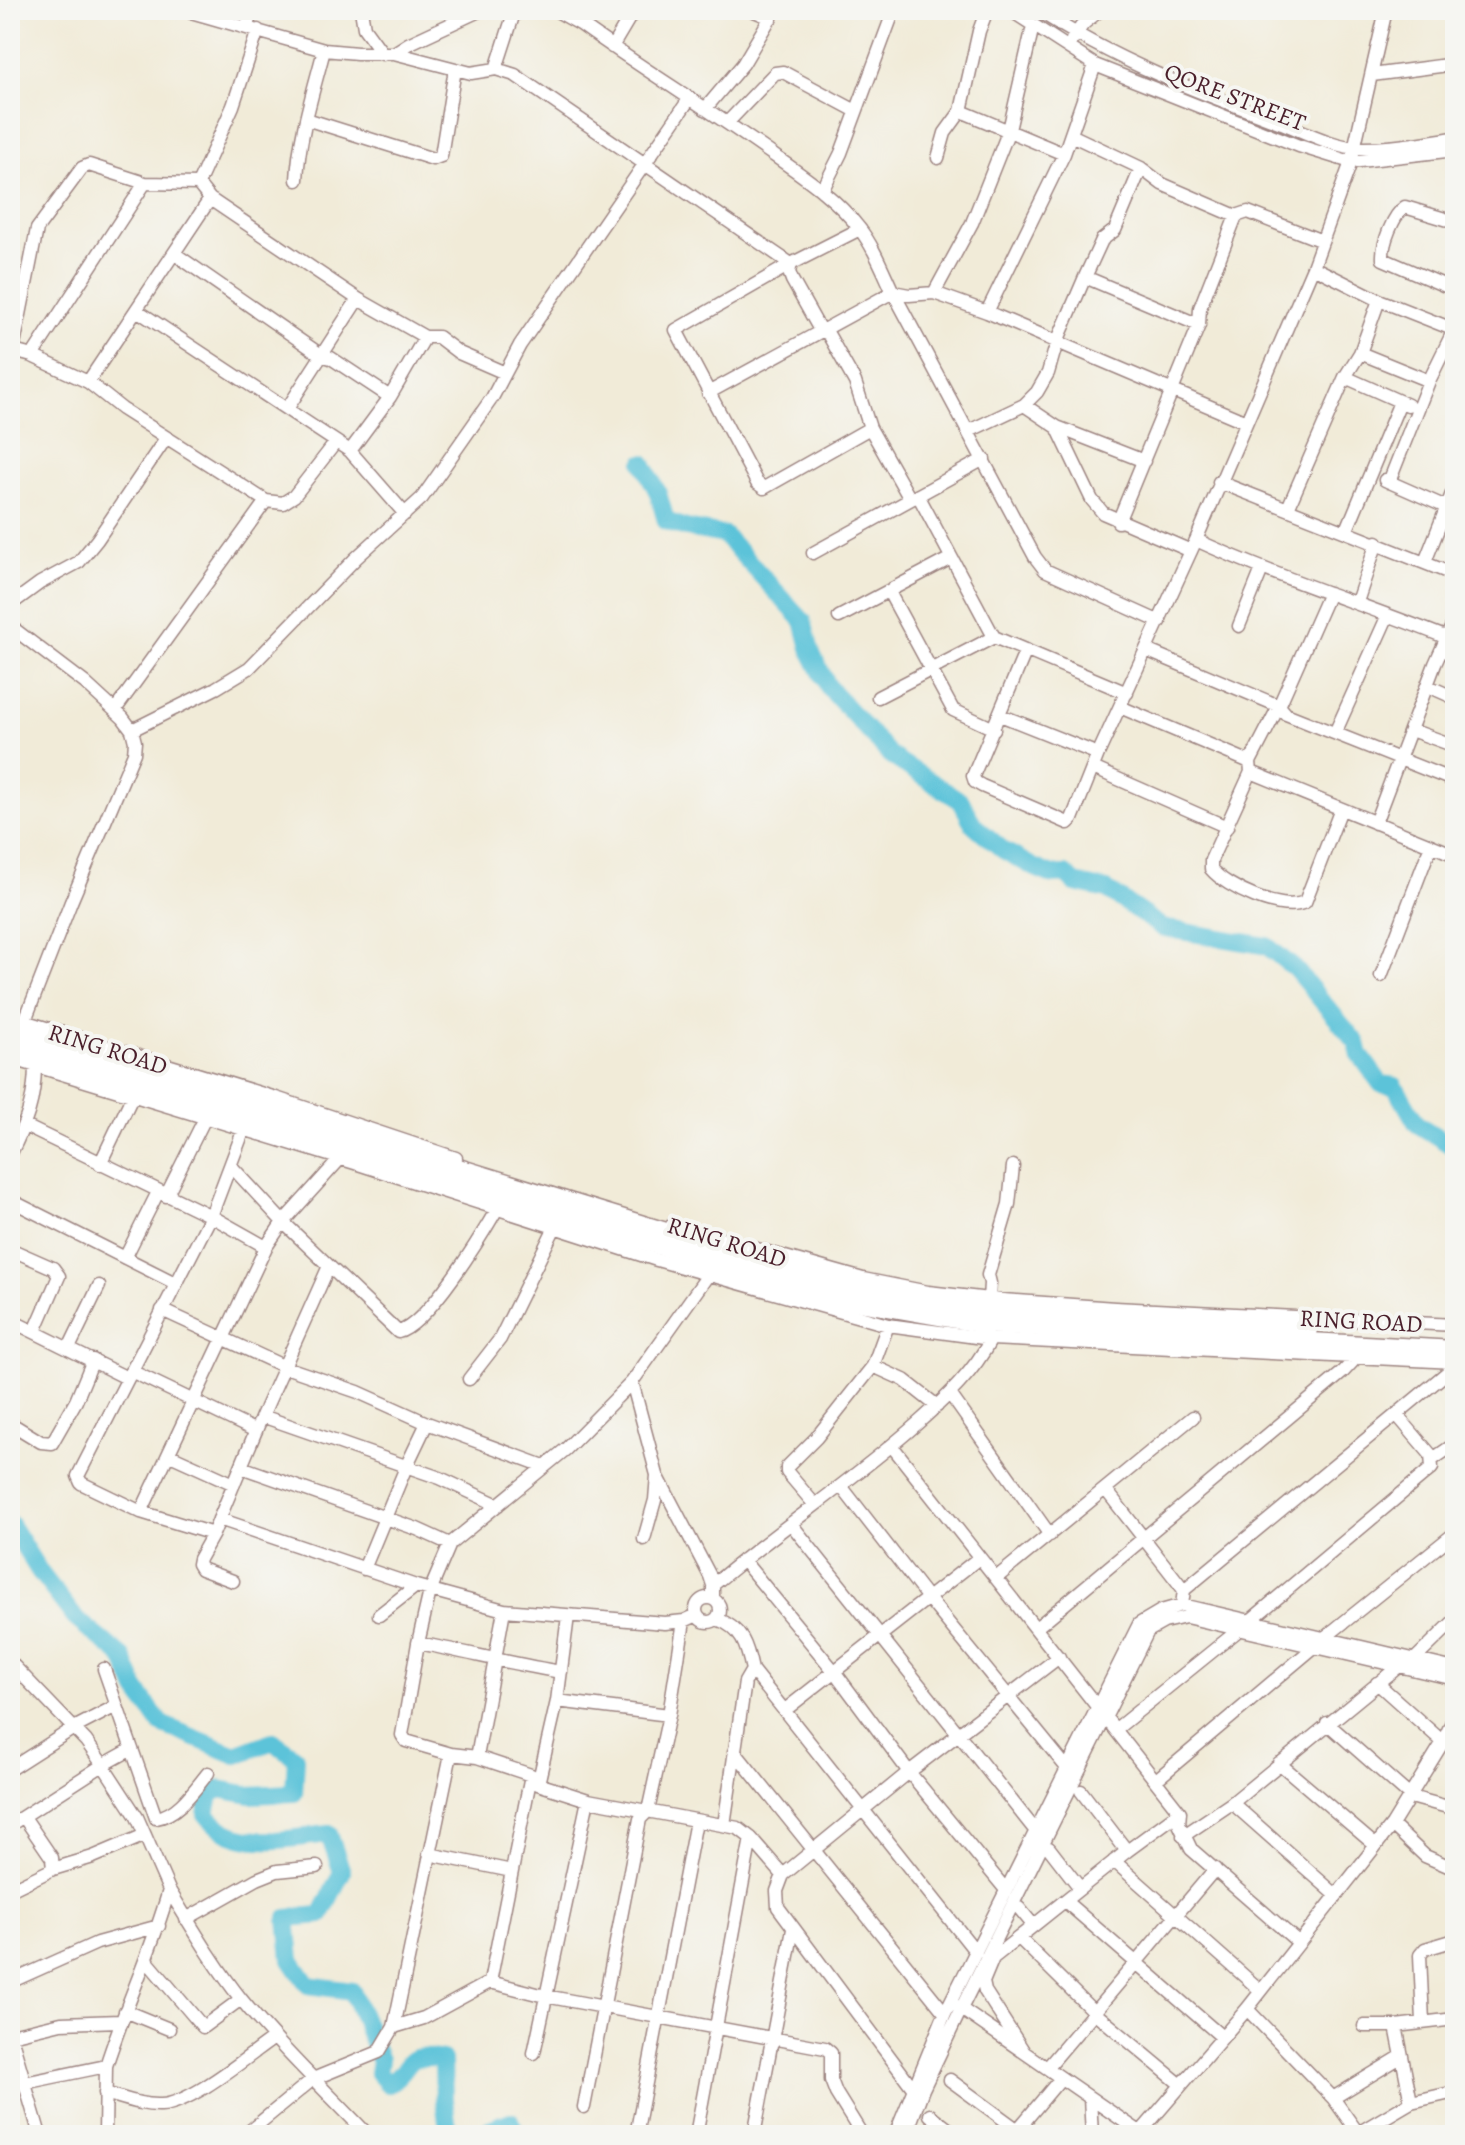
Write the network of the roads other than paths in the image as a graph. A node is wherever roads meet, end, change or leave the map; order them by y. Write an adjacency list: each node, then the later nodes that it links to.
1 (184, 10): 19 (street)
2 (252, 10): 19 (street)
3 (361, 10): 24 (street)
4 (481, 10): 24 (street)
5 (515, 10): 28 (street)
6 (555, 10): 22 (street)
7 (634, 10): 22 (street)
8 (752, 10): 16 (street)
9 (894, 10): 32 (street)
10 (987, 10): 33 (street)
11 (1038, 10): 17 (street, QORE STREET)
12 (1068, 10): 17 (street)
13 (1100, 10): 20 (street)
14 (1386, 10): 29 (street)
15 (1015, 11): 18 (street, QORE STREET)
16 (773, 14): 31 (street)
17 (1060, 25): 20 (street, QORE STREET)
18 (1033, 26): 21 (street, QORE STREET); 36 (street)
19 (252, 28): 23 (street); 48 (street)
20 (1077, 33): 21 (street); 39 (street, QORE STREET)
21 (1068, 46): 26 (street, QORE STREET)
22 (612, 47): 30 (street)
23 (324, 50): 24 (street); 34 (street)
24 (388, 54): 27 (street)
25 (1455, 64): 29 (street)
26 (1095, 65): 37 (street); 44 (street, QORE STREET)
27 (455, 69): 28 (street); 34 (street)
28 (496, 69): 43 (street)
29 (1372, 75): 39 (street)
30 (690, 98): 31 (street); 43 (street)
31 (705, 109): 35 (street)
32 (856, 111): 35 (street); 49 (street)
33 (961, 111): 36 (street); 42 (street)
34 (306, 119): 46 (street)
35 (727, 123): 49 (street)
36 (1009, 130): 41 (street); 61 (street)
37 (1071, 135): 41 (street); 45 (street)
38 (1455, 138): 39 (street, QORE STREET)
39 (1354, 148): 44 (street)
40 (1455, 150): 44 (street, QORE STREET)
41 (1064, 154): 65 (street)
42 (938, 158)
43 (644, 162): 56 (street); 75 (street)
44 (1351, 162): 54 (street)
45 (1141, 168): 51 (street); 58 (street)
46 (297, 180)
47 (145, 183): 48 (street); 71 (street); 74 (street)
48 (198, 184): 50 (street)
49 (822, 191): 53 (street)
50 (210, 199): 55 (street); 62 (street)
51 (1236, 216): 54 (street); 66 (street)
52 (1455, 222): 59 (street)
53 (860, 229): 56 (street); 60 (street)
54 (1322, 241): 57 (street)
55 (175, 254): 64 (street); 73 (street)
56 (791, 264): 67 (street); 80 (street)
57 (1313, 267): 63 (street); 86 (street)
58 (1085, 277): 66 (street); 70 (street)
59 (1455, 290)
60 (893, 292): 61 (street); 67 (street); 89 (street)
61 (934, 293): 65 (street)
62 (358, 299): 69 (street); 73 (street)
63 (1379, 300): 68 (street); 72 (street)
64 (138, 311): 78 (street); 85 (street)
65 (987, 312): 70 (street)
66 (1199, 325): 79 (street)
67 (820, 330): 80 (street); 88 (street)
68 (1454, 330): 77 (street)
69 (425, 337): 75 (street); 81 (street)
70 (1057, 342): 79 (street); 83 (street)
71 (11, 350): 74 (street)
72 (1360, 353): 76 (street); 77 (street)
73 (321, 355): 81 (street); 85 (street)
74 (32, 356): 78 (street)
75 (505, 373): 103 (street)
76 (1345, 377): 82 (street); 102 (street)
77 (1429, 381): 84 (street)
78 (88, 382): 90 (street)
79 (1172, 392): 86 (street); 94 (street)
80 (708, 393): 88 (street)
81 (390, 397): 92 (street)
82 (1400, 402): 84 (street); 95 (street)
83 (1024, 405): 87 (street); 89 (street)
84 (1418, 408): 97 (street)
85 (287, 409): 91 (street)
86 (1246, 422): 96 (street)
87 (1057, 427): 94 (street); 104 (street)
88 (870, 428): 99 (street)
89 (969, 431): 93 (street)
90 (166, 438): 100 (street); 116 (street)
91 (336, 442): 92 (street); 100 (street)
92 (350, 451): 103 (street)
93 (984, 459): 99 (street); 120 (street)
94 (1144, 461): 104 (street)
95 (1371, 474): 97 (street); 105 (street)
96 (1219, 482): 102 (street); 107 (street)
97 (1389, 482): 101 (street)
98 (1455, 486): 101 (street)
99 (914, 497): 108 (street); 109 (street)
100 (266, 501): 134 (street)
101 (1446, 507): 110 (street)
102 (1288, 508): 105 (street)
103 (405, 514): 137 (street)
104 (1118, 522): 107 (street)
105 (1346, 532): 106 (street)
106 (1377, 542): 110 (street); 115 (street)
107 (1194, 546): 111 (street); 120 (street)
108 (813, 553)
109 (951, 558): 113 (street); 123 (street)
110 (1425, 562): 112 (street)
111 (1262, 569): 114 (street); 122 (street)
112 (1455, 575)
113 (889, 592): 118 (street); 127 (street)
114 (1329, 593): 115 (street); 132 (street)
115 (1357, 602): 117 (street)
116 (10, 605)
117 (1388, 615): 124 (street); 139 (street)
118 (839, 617)
119 (1455, 619): 124 (street)
120 (1160, 622): 126 (street)
121 (10, 626): 134 (street)
122 (1239, 626)
123 (994, 637): 125 (street); 127 (street)
124 (1451, 639): 128 (street)
125 (1026, 650): 129 (street); 135 (street)
126 (1146, 650): 129 (street); 132 (street)
127 (929, 670): 130 (street); 136 (street)
128 (1428, 686): 131 (street); 138 (street)
129 (1127, 693): 133 (street)
130 (878, 697)
131 (1455, 698)
132 (1279, 706): 139 (street); 143 (street)
133 (1120, 707): 141 (street); 143 (street)
134 (115, 710): 137 (street)
135 (1000, 715): 136 (street); 141 (street)
136 (994, 729): 144 (street)
137 (132, 730): 153 (street)
138 (1411, 730): 140 (street); 142 (street)
139 (1335, 733): 142 (street)
140 (1455, 746)
141 (1098, 754): 144 (street)
142 (1400, 760): 145 (street); 147 (street)
143 (1250, 767): 146 (street); 148 (street)
144 (1093, 768): 148 (street)
145 (1455, 781)
146 (1341, 809): 147 (street); 148 (street)
147 (1375, 823): 149 (street)
148 (1227, 827)
149 (1431, 845): 150 (street); 151 (street)
150 (1455, 855)
151 (1381, 976)
152 (10, 1017): 153 (street)
153 (16, 1032): 178 (street); 186 (highway, RING ROAD); 188 (highway, RING ROAD)
154 (10, 1058): 155 (street)
155 (35, 1065): 156 (street); 158 (street)
156 (133, 1095): 157 (street); 162 (street)
157 (205, 1118): 159 (street); 165 (street)
158 (25, 1126): 160 (street); 162 (street)
159 (244, 1129): 161 (street); 164 (street)
160 (10, 1155)
161 (340, 1159): 167 (street); 169 (street)
162 (100, 1164): 165 (street)
163 (1013, 1166): 178 (street)
164 (232, 1167): 168 (street); 169 (street)
165 (162, 1194): 168 (street); 173 (street)
166 (10, 1200): 173 (street)
167 (497, 1209): 170 (street); 174 (street)
168 (211, 1216): 171 (street); 176 (street)
169 (283, 1222): 171 (street); 174 (street)
170 (555, 1227): 175 (street); 195 (street)
171 (266, 1247): 184 (street)
172 (10, 1249): 183 (street)
173 (125, 1258): 176 (street)
174 (329, 1266): 193 (street)
175 (708, 1275): 181 (street); 196 (street)
176 (175, 1283): 179 (street)
177 (99, 1286): 187 (street)
178 (989, 1299): 182 (street)
179 (162, 1310): 184 (street); 194 (street)
180 (10, 1320): 183 (street)
181 (888, 1325): 185 (street); 192 (street)
182 (1455, 1325)
183 (35, 1331): 187 (street)
184 (222, 1339): 193 (street); 198 (street)
185 (991, 1339): 189 (street); 197 (street)
186 (1455, 1339)
187 (69, 1348): 190 (street)
188 (1455, 1350)
189 (1357, 1357): 191 (street); 227 (street)
190 (93, 1360): 194 (street); 203 (street)
191 (1455, 1364): 200 (street)
192 (873, 1366): 199 (street); 218 (street)
193 (285, 1367): 201 (street); 204 (street)
194 (129, 1374): 198 (street); 219 (street)
195 (469, 1379)
196 (632, 1382): 210 (street); 213 (street)
197 (950, 1394): 199 (street); 225 (street)
198 (192, 1401): 205 (street); 208 (street)
199 (937, 1406): 207 (street)
200 (1397, 1415): 209 (street); 235 (street)
201 (262, 1416): 205 (street); 212 (street)
202 (1193, 1417): 216 (street)
203 (10, 1423)
204 (427, 1423): 210 (street); 212 (street)
205 (256, 1431): 211 (street)
206 (1455, 1444): 209 (street)
207 (892, 1446): 215 (street); 229 (street)
208 (170, 1455): 214 (street); 219 (street)
209 (1433, 1459): 245 (street)
210 (544, 1466): 217 (street)
211 (241, 1467): 214 (street); 220 (street)
212 (406, 1467): 217 (street); 220 (street)
213 (657, 1475): 226 (street); 237 (street)
214 (234, 1484): 221 (street)
215 (841, 1486): 218 (street); 238 (street)
216 (1106, 1490): 225 (street); 227 (street)
217 (498, 1505): 228 (street)
218 (815, 1505): 222 (street)
219 (141, 1512): 224 (street)
220 (384, 1518): 228 (street); 231 (street)
221 (219, 1519): 224 (street); 231 (street)
222 (792, 1525): 230 (street); 250 (street)
223 (1455, 1533): 251 (street)
224 (213, 1534): 233 (street)
225 (1050, 1535): 232 (street)
226 (644, 1539)
227 (1146, 1539): 235 (street); 248 (street)
228 (450, 1544): 236 (street)
229 (979, 1558): 232 (street); 238 (street)
230 (743, 1560): 237 (street); 261 (street)
231 (364, 1569): 234 (street)
232 (996, 1578): 248 (street)
233 (233, 1581)
234 (416, 1586): 236 (street); 241 (street)
235 (1184, 1590): 239 (street)
236 (430, 1591): 240 (street); 252 (street)
237 (713, 1592): 242 (street); 244 (street)
238 (928, 1598): 250 (street); 265 (street)
239 (1182, 1605): 245 (street); 269 (street)
240 (504, 1610): 243 (street); 255 (street)
241 (379, 1615)
242 (697, 1615): 244 (street); 247 (street)
243 (568, 1616): 247 (street); 262 (street)
244 (717, 1619): 260 (street)
245 (1251, 1620): 251 (street)
246 (1455, 1620): 257 (street)
247 (684, 1621): 270 (street)
248 (1036, 1628): 254 (street)
249 (1240, 1629): 253 (street); 269 (street); 274 (street)
250 (881, 1635): 261 (street); 275 (street)
251 (1323, 1639): 257 (street)
252 (418, 1643): 255 (street); 279 (street)
253 (1313, 1648): 257 (street); 288 (street)
254 (1059, 1657): 265 (street); 269 (street)
255 (495, 1661): 262 (street); 280 (street)
256 (10, 1662): 273 (street)
257 (1407, 1665): 259 (street); 263 (street); 264 (street)
258 (104, 1669): 267 (street)
259 (1455, 1669)
260 (752, 1670): 268 (street); 278 (street)
261 (834, 1671): 268 (street); 285 (street)
262 (561, 1672): 266 (street)
263 (1455, 1679)
264 (1377, 1683): 272 (street); 276 (street)
265 (1006, 1696): 275 (street); 283 (street)
266 (557, 1701): 270 (street); 287 (street)
267 (116, 1706): 273 (street); 277 (street)
268 (785, 1710): 295 (street)
269 (1101, 1710): 274 (street); 283 (street); 342 (street)
270 (669, 1715): 294 (street)
271 (1455, 1715): 276 (street)
272 (1327, 1723): 281 (street); 290 (street)
273 (74, 1728): 282 (street); 284 (street)
274 (1116, 1729): 288 (street)
275 (959, 1735): 285 (street); 302 (street)
276 (1449, 1744): 290 (street)
277 (132, 1749): 282 (street); 286 (street)
278 (734, 1751): 300 (street); 308 (street)
279 (451, 1754): 280 (street); 310 (street)
280 (477, 1757): 287 (street)
281 (1279, 1763): 292 (street); 306 (street)
282 (103, 1765): 297 (street); 303 (street)
283 (1067, 1768): 302 (street)
284 (10, 1769)
285 (909, 1772): 295 (street); 321 (street)
286 (208, 1773)
287 (534, 1780): 291 (street); 316 (street)
288 (1156, 1780): 296 (street)
289 (1081, 1791): 309 (street)
290 (1411, 1797): 293 (street); 301 (street)
291 (588, 1800): 294 (street); 339 (street)
292 (1232, 1803): 304 (street); 322 (street)
293 (1455, 1809)
294 (648, 1811): 298 (street); 341 (street)
295 (864, 1812): 308 (street); 333 (street)
296 (1180, 1812): 304 (street); 309 (street)
297 (24, 1817): 299 (street); 313 (street)
298 (696, 1821): 300 (street); 345 (street)
299 (10, 1825)
300 (724, 1825): 305 (street)
301 (1392, 1825): 306 (street); 315 (street)
302 (1035, 1830): 321 (street)
303 (145, 1835): 313 (street); 320 (street)
304 (1183, 1836): 314 (street)
305 (751, 1838): 317 (street); 352 (street)
306 (1375, 1845): 322 (street)
307 (1049, 1848): 318 (street)
308 (814, 1851): 317 (street); 342 (street)
309 (1127, 1851): 311 (street)
310 (429, 1854): 316 (street); 351 (street)
311 (1114, 1861): 318 (street); 325 (street)
312 (317, 1867): 326 (street)
313 (53, 1869): 319 (street)
314 (1215, 1869): 325 (street); 332 (street)
315 (1455, 1869)
316 (512, 1871): 337 (street)
317 (783, 1875): 329 (street)
318 (1080, 1888): 323 (street)
319 (10, 1890)
320 (169, 1890): 326 (street); 328 (street)
321 (1006, 1890): 333 (street)
322 (1336, 1895): 332 (street)
323 (1065, 1901): 327 (street); 335 (street)
324 (1019, 1908): 327 (street)
325 (1177, 1916): 335 (street); 338 (street)
326 (186, 1919): 340 (street)
327 (1033, 1925): 330 (street)
328 (159, 1926): 334 (street); 336 (street)
329 (793, 1929): 357 (street); 369 (street)
330 (1019, 1938): 344 (street); 358 (street)
331 (1455, 1940): 348 (street)
332 (1298, 1942): 338 (street)
333 (976, 1952): 342 (street)
334 (147, 1961): 340 (street); 346 (street)
335 (1136, 1964): 344 (street); 355 (street)
336 (10, 1982)
337 (490, 1982): 339 (street); 351 (street)
338 (1260, 1990): 343 (street)
339 (545, 1996): 341 (street); 359 (street)
340 (241, 1999): 356 (street)
341 (602, 2006): 345 (street); 375 (street)
342 (952, 2008): 358 (street); 369 (street); 389 (street)
343 (1247, 2009): 355 (street); 373 (street)
344 (1095, 2013): 362 (street); 368 (street)
345 (660, 2015): 352 (street); 384 (street)
346 (123, 2016): 353 (street); 354 (street); 361 (street)
347 (1455, 2019): 348 (street)
348 (1423, 2022): 350 (street)
349 (1364, 2026): 350 (street)
350 (1396, 2026): 360 (street)
351 (394, 2027): 365 (street)
352 (716, 2028): 357 (street); 385 (street)
353 (169, 2029)
354 (10, 2034): 363 (street)
355 (1222, 2037): 368 (street)
356 (274, 2038): 365 (street); 371 (street)
357 (773, 2039): 386 (street); 387 (street)
358 (1024, 2052): 362 (street)
359 (534, 2053)
360 (1402, 2056): 373 (street); 374 (street)
361 (106, 2066): 367 (street); 371 (street)
362 (1047, 2068): 364 (street)
363 (15, 2071): 367 (street)
364 (1061, 2078): 372 (street); 377 (street)
365 (313, 2079): 382 (street); 383 (street)
366 (950, 2080): 377 (street)
367 (24, 2083): 380 (street)
368 (1180, 2084): 378 (street)
369 (913, 2088): 388 (street)
370 (1455, 2092): 374 (street)
371 (105, 2093): 381 (street)
372 (1090, 2098): 378 (street); 391 (street)
373 (1333, 2098): 379 (street)
374 (1411, 2102): 379 (street)
375 (584, 2107)
376 (930, 2115): 390 (street)
377 (1017, 2133)
378 (1142, 2134)
379 (1356, 2134)
380 (40, 2135)
381 (105, 2135)
382 (245, 2135)
383 (368, 2135)
384 (636, 2135)
385 (696, 2135)
386 (754, 2135)
387 (862, 2135)
388 (895, 2135)
389 (906, 2135)
390 (956, 2135)
391 (1092, 2135)

